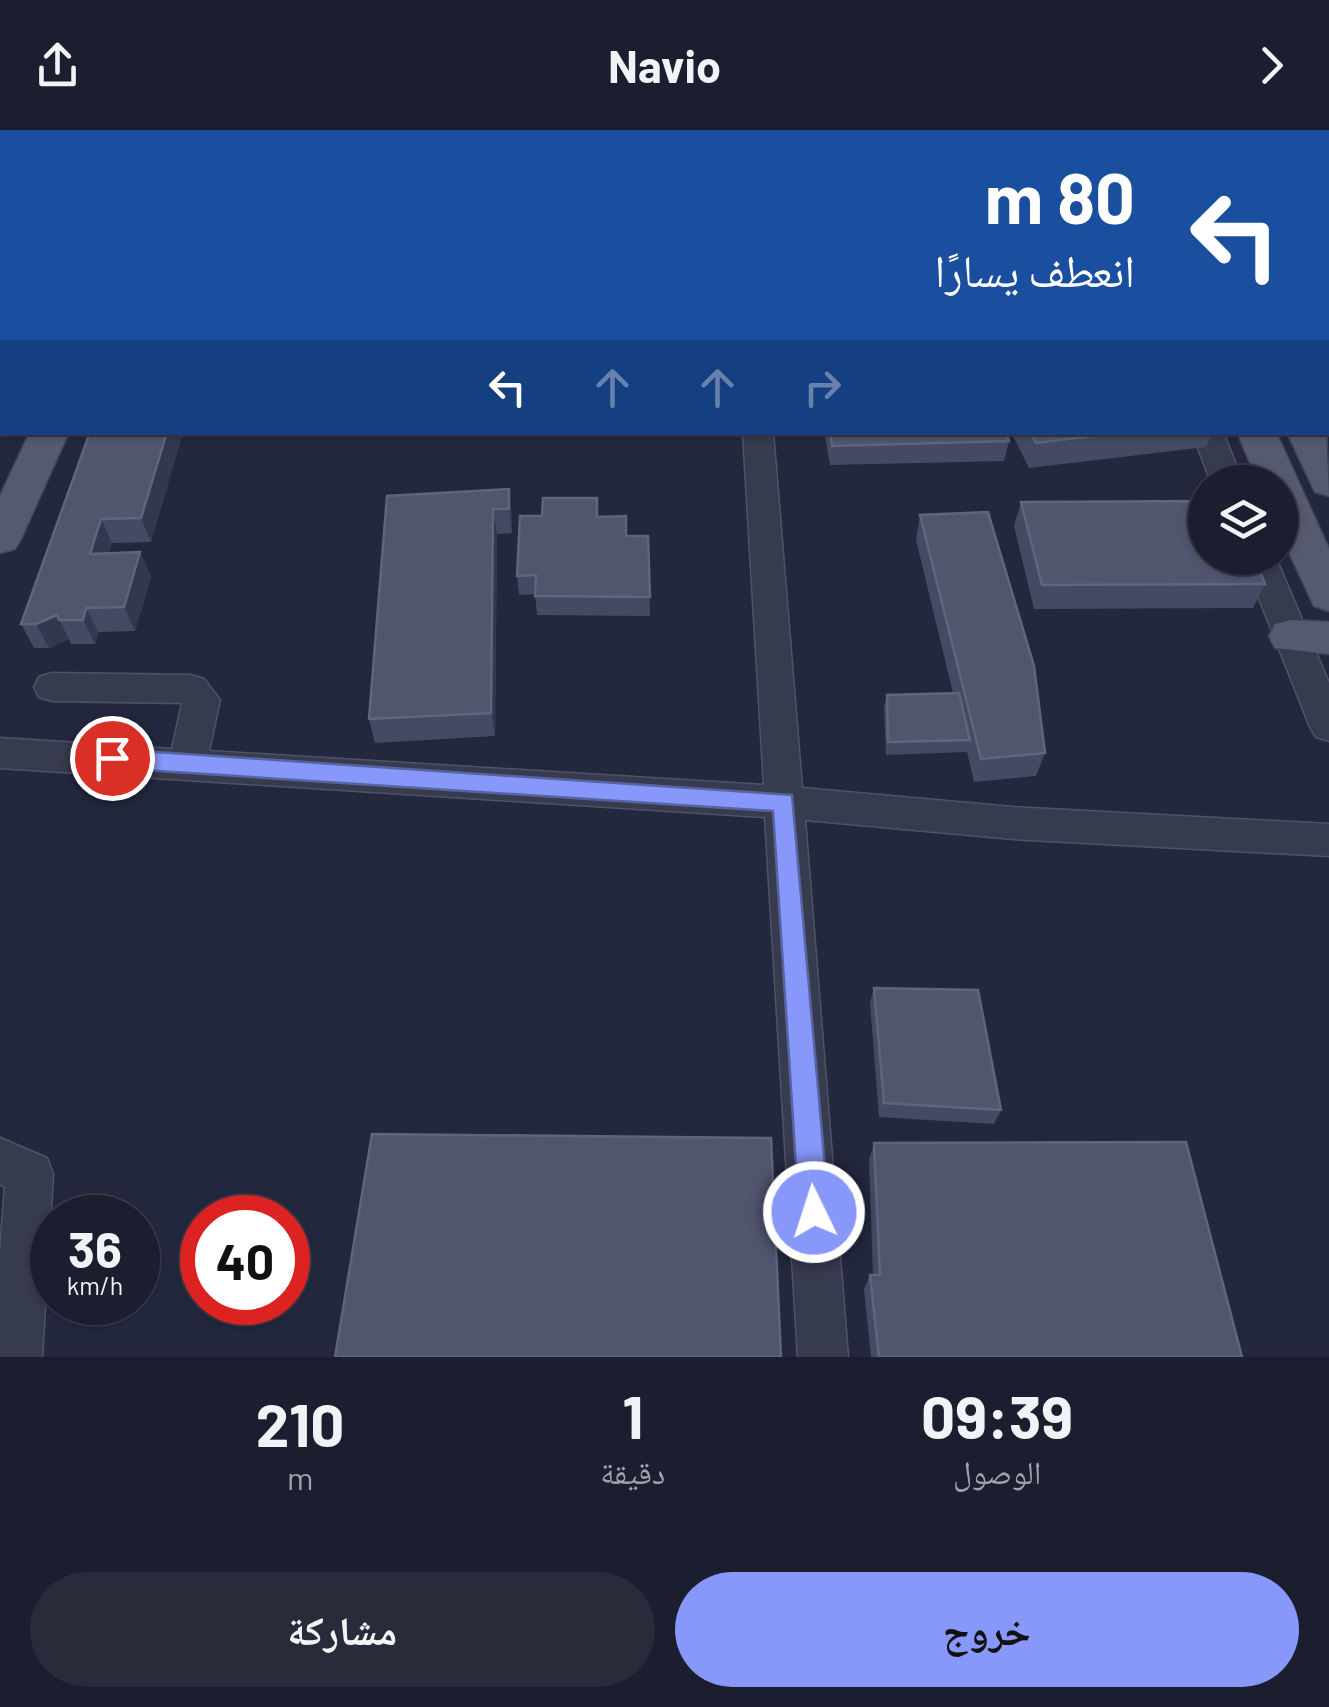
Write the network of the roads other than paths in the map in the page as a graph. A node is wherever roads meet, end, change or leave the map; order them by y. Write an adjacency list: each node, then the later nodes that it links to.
1 (49, 435): 10 (main road)
2 (758, 435): 18 (street)
3 (1208, 435): 6 (street)
4 (1257, 435): 7 (main road)
5 (1307, 435): 8 (main road)
6 (1221, 465)
7 (1270, 465)
8 (1329, 483)
9 (1298, 527): 12 (main road)
10 (0, 539)
11 (1269, 575): 13 (street)
12 (1329, 595)
13 (1310, 637): 15 (street)
14 (52, 688): 17 (street)
15 (1329, 727)
16 (0, 753): 17 (street)
17 (188, 762): 18 (street)
18 (784, 802): 19 (street); 22 (street)
19 (1329, 840)
20 (0, 1161): 21 (street)
21 (16, 1357)
22 (824, 1357)

